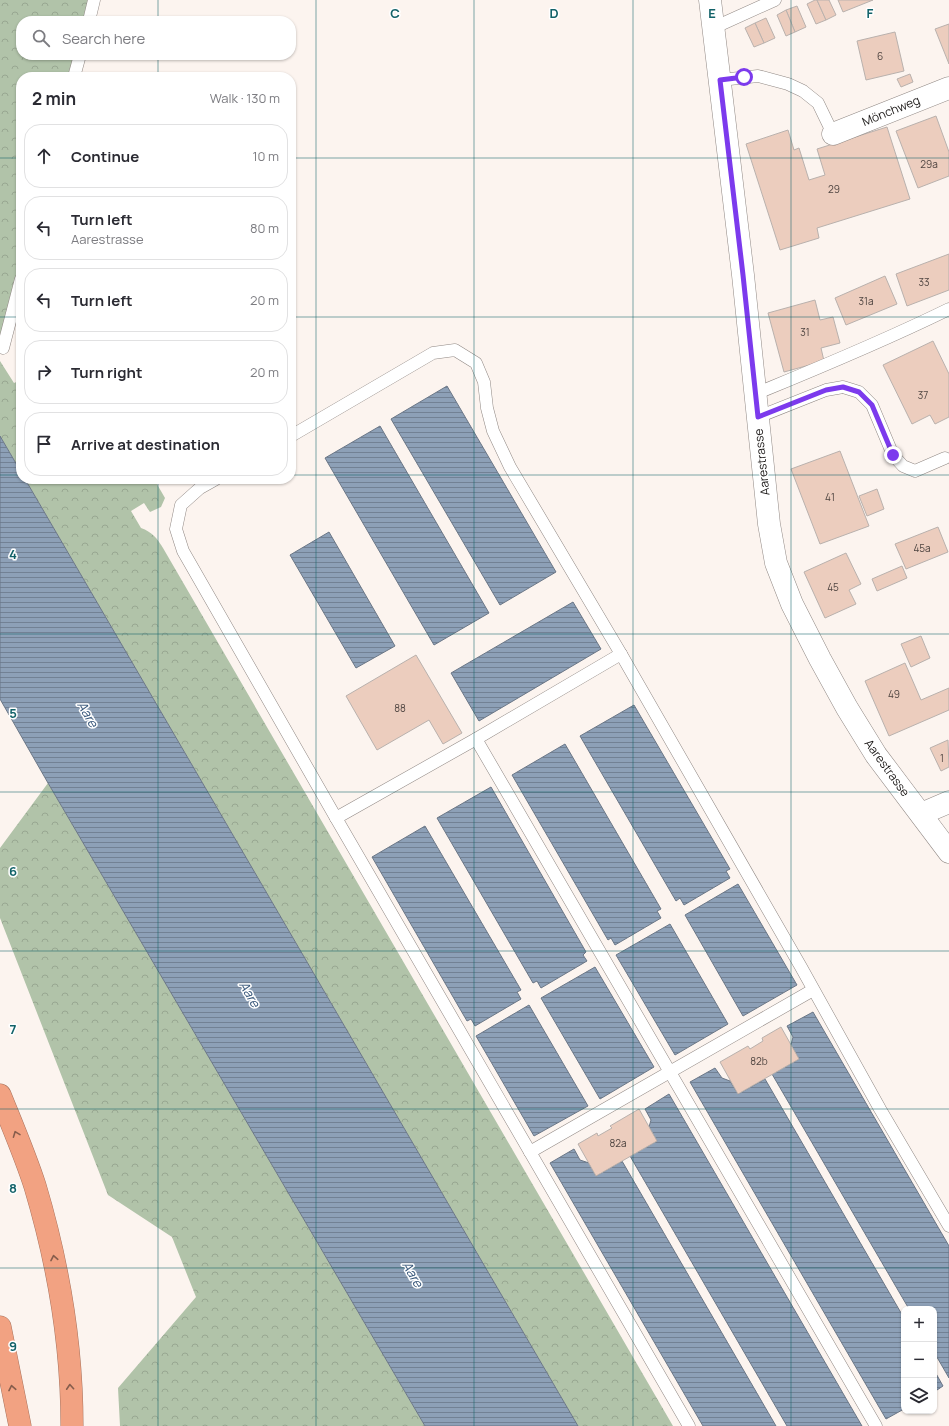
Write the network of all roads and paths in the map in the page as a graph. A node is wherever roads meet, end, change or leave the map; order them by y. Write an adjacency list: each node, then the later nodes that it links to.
1 (94, 0): 4 (lane)
2 (710, 0): 5 (street, Aarestrasse)
3 (775, 0): 5 (lane)
4 (90, 16)
5 (713, 28): 8 (street, Aarestrasse)
6 (79, 60): 7 (lane)
7 (75, 72)
8 (720, 80): 10 (lane); 14 (street, Aarestrasse)
9 (949, 88): 10 (street, Mönchweg)
10 (833, 134)
11 (16, 298): 13 (lane)
12 (949, 309): 14 (lane)
13 (3, 348)
14 (755, 394): 15 (street, Aarestrasse)
15 (758, 417): 17 (lane); 22 (street, Aarestrasse)
16 (296, 433): 19 (lane)
17 (946, 458)
18 (207, 484): 23 (lane)
19 (621, 654): 20 (lane); 25 (lane)
20 (476, 739): 23 (lane); 26 (lane)
21 (949, 802): 22 (street)
22 (921, 814): 24 (street, Aarestrasse)
23 (336, 818): 28 (lane)
24 (949, 852)
25 (813, 990): 26 (lane); 29 (lane)
26 (671, 1073): 28 (lane); 34 (lane)
27 (0, 1094): 32 (highway, one-way to 27)
28 (530, 1152): 33 (lane)
29 (949, 1226)
30 (0, 1327): 31 (highway, one-way to 30)
31 (20, 1426)
32 (72, 1426)
33 (689, 1426)
34 (876, 1426)

